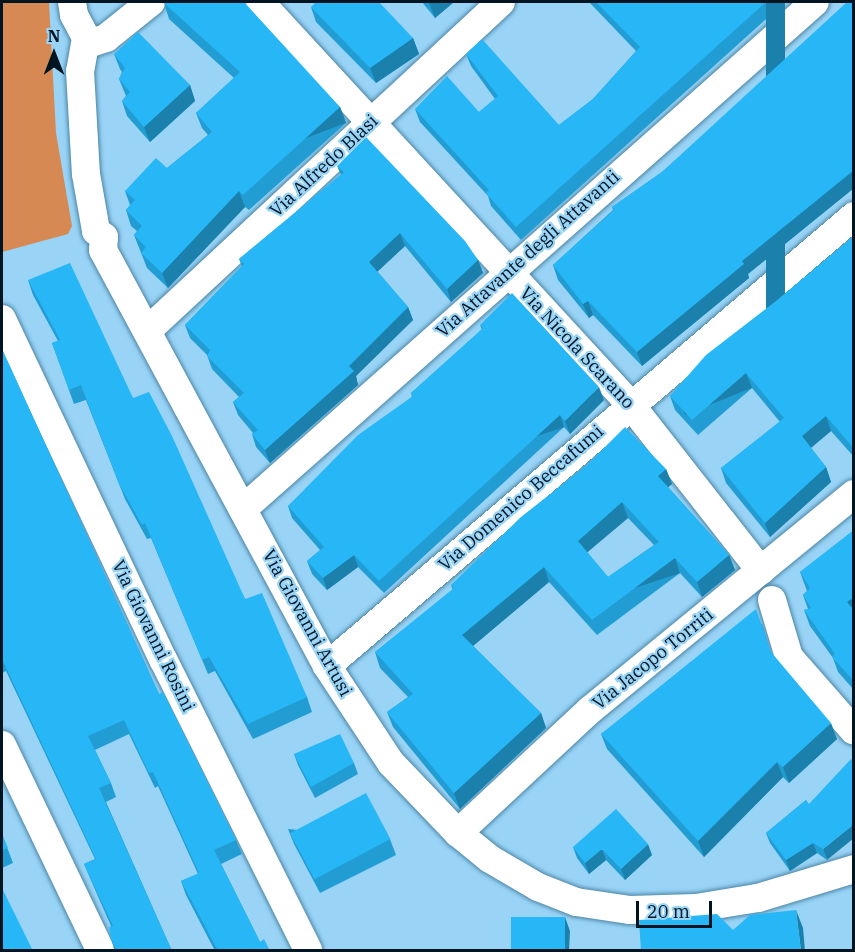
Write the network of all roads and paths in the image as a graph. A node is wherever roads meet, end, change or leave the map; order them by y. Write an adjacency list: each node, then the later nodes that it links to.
1 (72, 2): 6 (street)
2 (151, 2): 6 (street)
3 (260, 2): 7 (street, Via Nicola Scarano)
4 (501, 2): 7 (street, Via Alfredo Blasi)
5 (814, 2): 9 (street, Via Attavante degli Attavanti)
6 (86, 38): 11 (street, Via Giovanni Artusi)
7 (372, 122): 9 (street, Via Nicola Scarano); 11 (street, Via Alfredo Blasi)
8 (854, 216): 12 (street, Via Domenico Beccafumi)
9 (507, 273): 12 (street, Via Nicola Scarano); 14 (street, Via Attavante degli Attavanti)
10 (2, 319): 23 (street, Via Giovanni Rosini)
11 (147, 331): 14 (street, Via Giovanni Artusi)
12 (630, 404): 15 (street, Via Nicola Scarano); 17 (street, Via Domenico Beccafumi)
13 (854, 494): 15 (street, Via Jacopo Torriti)
14 (243, 509): 17 (street, Via Giovanni Artusi)
15 (761, 571): 20 (street, Via Jacopo Torriti)
16 (772, 600): 18 (street)
17 (327, 666): 20 (street, Via Giovanni Artusi)
18 (854, 731)
19 (2, 745): 22 (street)
20 (458, 833): 21 (street, Via Giovanni Artusi)
21 (854, 868)
22 (100, 951)
23 (308, 951)

